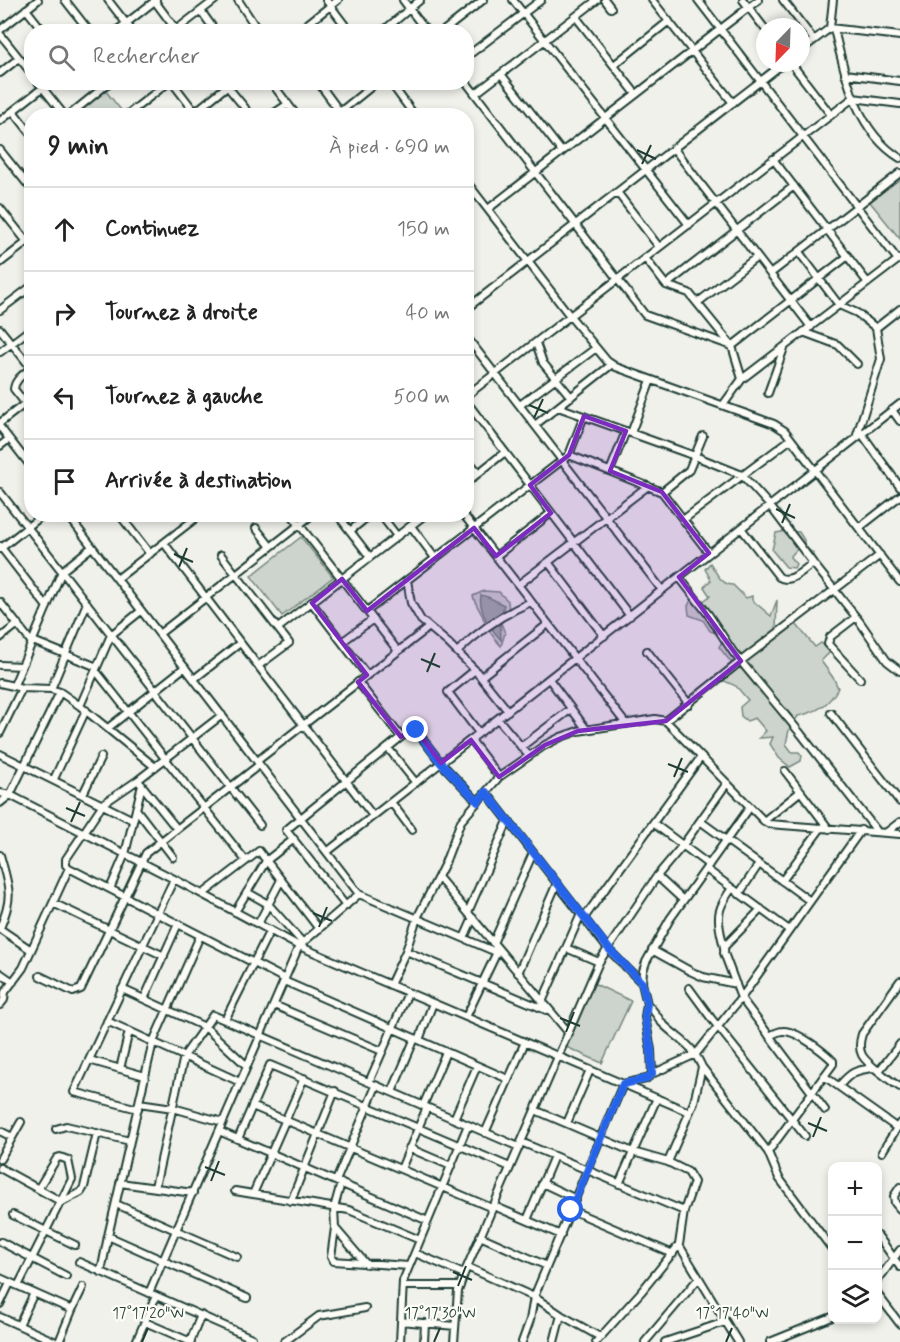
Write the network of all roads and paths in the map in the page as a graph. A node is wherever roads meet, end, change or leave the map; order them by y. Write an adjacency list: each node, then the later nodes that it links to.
1 (38, 0): 24 (street)
2 (65, 0): 33 (street)
3 (108, 0): 31 (street)
4 (155, 0): 31 (street); 34 (street)
5 (215, 0): 26 (street)
6 (238, 0): 37 (street)
7 (338, 0): 21 (street)
8 (403, 0): 25 (street)
9 (420, 0): 25 (street)
10 (483, 0): 42 (street)
11 (513, 0): 27 (street)
12 (541, 0): 27 (street)
13 (597, 0): 28 (street)
14 (605, 0): 23 (street)
15 (652, 0): 30 (street)
16 (698, 0): 44 (street)
17 (743, 0): 22 (street)
18 (758, 0): 22 (street)
19 (783, 0): 48 (street)
20 (833, 0): 43 (street)
21 (328, 3): 38 (street); 39 (street)
22 (749, 7): 29 (street); 44 (street)
23 (611, 8)
24 (26, 9): 32 (street); 45 (street)
25 (411, 9): 40 (street); 41 (street)
26 (201, 11): 35 (street); 36 (street)
27 (524, 13): 47 (street); 50 (street)
28 (576, 17): 47 (street); 54 (street)
29 (757, 18)
30 (669, 21): 51 (street); 54 (street)
31 (126, 23)
32 (38, 24)
33 (84, 24)
34 (172, 24)
35 (185, 24)
36 (210, 24)
37 (254, 24)
38 (306, 24)
39 (344, 24)
40 (392, 24)
41 (422, 24)
42 (452, 24)
43 (832, 28): 46 (street); 48 (street); 59 (street)
44 (720, 29): 51 (street); 60 (street)
45 (0, 32): 52 (street)
46 (900, 36)
47 (545, 40): 58 (street); 93 (street)
48 (814, 40): 49 (street)
49 (810, 43)
50 (474, 51)
51 (692, 51): 75 (street); 77 (street)
52 (19, 58): 53 (street); 57 (street)
53 (24, 64)
54 (614, 65): 75 (street)
55 (772, 72): 60 (street)
56 (798, 72): 92 (street)
57 (0, 73)
58 (501, 74): 74 (street); 99 (street)
59 (845, 74): 61 (street); 76 (street)
60 (760, 81): 77 (street); 96 (street)
61 (900, 81)
62 (36, 90): 91 (street)
63 (45, 90): 80 (street)
64 (100, 90): 81 (street)
65 (160, 90): 82 (street)
66 (177, 90): 83 (street)
67 (222, 90): 84 (street)
68 (233, 90): 85 (street)
69 (277, 90): 78 (street)
70 (323, 90): 88 (street)
71 (368, 90): 89 (street)
72 (396, 90): 90 (street)
73 (472, 90): 74 (street)
74 (475, 94): 103 (street)
75 (636, 94): 93 (street)
76 (853, 98): 79 (street); 92 (street); 100 (street)
77 (732, 103): 97 (street)
78 (288, 104): 86 (street); 87 (street)
79 (900, 104)
80 (60, 108)
81 (77, 108)
82 (136, 108)
83 (190, 108)
84 (201, 108)
85 (245, 108)
86 (282, 108)
87 (291, 108)
88 (335, 108)
89 (346, 108)
90 (410, 108)
91 (13, 111): 94 (street); 95 (street)
92 (831, 115): 96 (street)
93 (605, 118): 99 (street); 102 (street)
94 (0, 122)
95 (24, 125)
96 (803, 137): 101 (street); 110 (street)
97 (674, 149): 102 (street); 109 (street)
98 (0, 150): 105 (street)
99 (562, 152): 103 (street)
100 (900, 158)
101 (773, 159): 106 (street); 109 (street)
102 (646, 170): 107 (street); 114 (street)
103 (535, 172): 112 (street); 113 (street)
104 (900, 173): 110 (street)
105 (24, 180)
106 (794, 186): 115 (street); 116 (street)
107 (617, 192): 113 (street); 119 (street)
108 (474, 195): 112 (street)
109 (716, 204): 114 (street); 116 (street)
110 (857, 207): 115 (street); 124 (street)
111 (0, 208): 117 (street)
112 (488, 209): 125 (street)
113 (575, 225): 125 (street); 129 (street)
114 (688, 225): 119 (street)
115 (827, 230): 120 (street); 121 (street)
116 (736, 231): 122 (street); 131 (street)
117 (24, 234)
118 (24, 244): 126 (street)
119 (659, 247): 123 (street)
120 (799, 252): 127 (street); 128 (street)
121 (848, 256): 128 (street); 130 (street)
122 (757, 257): 127 (street); 135 (street)
123 (645, 258): 129 (street); 131 (street)
124 (899, 259): 130 (street)
125 (528, 261): 134 (street); 139 (street)
126 (0, 263)
127 (770, 274): 133 (street)
128 (819, 278): 133 (street); 136 (street)
129 (617, 280): 139 (street); 148 (street)
130 (868, 283): 136 (street)
131 (666, 285): 135 (street)
132 (24, 292): 138 (street)
133 (791, 300): 140 (street); 148 (street)
134 (474, 303)
135 (697, 303): 148 (street)
136 (839, 305): 140 (street); 141 (street)
137 (900, 309): 141 (street)
138 (0, 310)
139 (570, 316): 145 (street); 150 (street)
140 (811, 327): 143 (street)
141 (876, 328): 180 (street)
142 (0, 329): 146 (street)
143 (803, 332): 149 (street); 153 (street)
144 (24, 334): 146 (street)
145 (536, 343): 156 (street); 157 (street)
146 (11, 345): 151 (street); 152 (street)
147 (474, 346): 156 (street)
148 (732, 346): 158 (street)
149 (784, 347): 158 (street); 161 (street)
150 (596, 348): 154 (street); 157 (street)
151 (0, 352)
152 (24, 360)
153 (857, 364)
154 (611, 365): 159 (street); 162 (street)
155 (24, 374): 163 (street)
156 (496, 374): 160 (street); 165 (street)
157 (556, 378): 162 (street); 165 (street)
158 (742, 379): 166 (street)
159 (651, 380): 166 (street); 175 (street)
160 (474, 390)
161 (768, 393)
162 (571, 397): 168 (street)
163 (24, 398)
164 (900, 404): 169 (street)
165 (520, 405): 174 (street)
166 (723, 405): 179 (street)
167 (24, 406): 173 (street)
168 (558, 407): 171 (street); 174 (street)
169 (892, 410): 172 (street); 176 (street)
170 (474, 411): 182 (street)
171 (584, 416): 175 (street); 183 (street)
172 (900, 421)
173 (0, 425): 178 (street)
174 (535, 426): 186 (street)
175 (629, 432): 184 (street); 188 (street)
176 (862, 434): 180 (street); 195 (street)
177 (703, 436): 184 (street)
178 (9, 439): 181 (street); 185 (street)
179 (791, 439): 189 (street); 191 (street)
180 (856, 439): 189 (street)
181 (0, 446)
182 (505, 452): 190 (street); 193 (street)
183 (569, 455): 186 (street); 188 (street)
184 (695, 456): 191 (street); 197 (street)
185 (24, 458)
186 (562, 460): 193 (street); 201 (street)
187 (474, 467): 190 (street)
188 (610, 471): 194 (street)
189 (815, 471): 199 (street); 220 (street)
190 (479, 473): 192 (street)
191 (742, 475): 199 (street); 202 (street)
192 (474, 477)
193 (530, 485): 200 (street); 218 (street)
194 (648, 486): 197 (street); 201 (street)
195 (900, 487)
196 (0, 492): 216 (street)
197 (662, 492): 202 (street)
198 (900, 496): 220 (street)
199 (770, 506): 219 (street); 236 (street)
200 (551, 513): 224 (street); 232 (street)
201 (606, 518): 224 (street); 245 (street)
202 (683, 520): 229 (street)
203 (34, 522): 216 (street)
204 (73, 522): 226 (street)
205 (126, 522): 228 (street)
206 (191, 522): 223 (street)
207 (297, 522): 214 (street)
208 (303, 522): 214 (street)
209 (343, 522): 221 (street)
210 (361, 522): 221 (street)
211 (386, 522): 222 (street)
212 (416, 522): 215 (street)
213 (469, 522): 218 (street)
214 (299, 525): 225 (street); 241 (street)
215 (411, 526): 222 (street); 234 (street)
216 (27, 527): 227 (street); 237 (street)
217 (256, 528): 225 (street)
218 (474, 528): 232 (street); 234 (street)
219 (741, 528): 229 (street); 236 (street)
220 (859, 528): 231 (street)
221 (350, 531): 233 (street)
222 (397, 537): 233 (street)
223 (164, 543): 228 (street); 247 (street)
224 (574, 543): 235 (street); 255 (street)
225 (272, 546): 238 (street)
226 (92, 547): 237 (street); 240 (street)
227 (0, 548): 252 (street)
228 (150, 554): 240 (street)
229 (709, 554): 239 (street)
230 (221, 555): 238 (street)
231 (880, 555): 243 (street); 246 (street)
232 (496, 556): 244 (street)
233 (370, 557): 241 (street)
234 (435, 558): 242 (street)
235 (548, 562): 244 (street); 264 (street)
236 (813, 563): 246 (street)
237 (62, 571): 250 (street); 252 (street)
238 (235, 574): 247 (street); 260 (street)
239 (679, 577): 245 (street); 274 (street)
240 (117, 579): 253 (street)
241 (342, 579): 251 (street); 254 (street)
242 (407, 580): 254 (street); 261 (street)
243 (900, 582)
244 (518, 585): 249 (street)
245 (662, 590): 255 (street)
246 (834, 590): 256 (street); 274 (street)
247 (206, 597): 262 (street); 268 (street)
248 (0, 602): 258 (street)
249 (531, 602): 259 (street); 271 (street)
250 (87, 603): 263 (street); 272 (street)
251 (312, 603): 260 (street); 267 (street)
252 (47, 607): 266 (street)
253 (141, 611): 262 (street); 263 (street)
254 (367, 611): 257 (street)
255 (630, 616): 264 (street)
256 (856, 617): 281 (street); 286 (street)
257 (373, 619): 267 (street); 269 (street)
258 (18, 624): 265 (street); 266 (street)
259 (548, 624): 273 (street); 283 (street)
260 (278, 628): 277 (street)
261 (428, 628): 269 (street); 271 (street)
262 (159, 633): 278 (street)
263 (111, 634): 279 (street); 292 (street)
264 (604, 636): 273 (street)
265 (0, 638)
266 (32, 642): 272 (street); 276 (street)
267 (342, 642): 282 (street)
268 (240, 643): 277 (street); 284 (street)
269 (398, 651): 282 (street)
270 (647, 651): 294 (street)
271 (457, 652): 280 (street)
272 (66, 654): 279 (street); 291 (street)
273 (575, 658): 285 (street); 303 (street)
274 (741, 661): 294 (street); 358 (street)
275 (1, 664): 276 (street)
276 (22, 666): 289 (street)
277 (258, 666): 304 (street)
278 (185, 667): 284 (street); 292 (street)
279 (96, 669): 295 (street); 298 (street)
280 (475, 670): 283 (street); 308 (street)
281 (900, 671)
282 (367, 675): 287 (street)
283 (481, 677): 297 (street)
284 (194, 679): 300 (street)
285 (549, 679): 296 (street); 297 (street)
286 (860, 679)
287 (358, 682): 304 (street); 309 (street)
288 (0, 683): 289 (street)
289 (14, 685): 290 (street)
290 (22, 688): 291 (street); 307 (street)
291 (51, 689): 293 (street)
292 (155, 691): 298 (street); 310 (street)
293 (60, 692): 295 (street); 321 (street)
294 (688, 704): 302 (street)
295 (83, 708): 305 (street); 325 (street)
296 (571, 708): 306 (street); 312 (street)
297 (508, 711): 301 (street)
298 (128, 712): 305 (street); 318 (street)
299 (831, 713): 338 (street)
300 (222, 715): 310 (street); 319 (street)
301 (498, 718): 308 (street); 312 (street)
302 (666, 721): 303 (street); 316 (street)
303 (626, 724): 306 (street)
304 (303, 725): 319 (street); 326 (street)
305 (108, 728): 322 (street)
306 (587, 730): 315 (street)
307 (0, 733)
308 (479, 733): 311 (street)
309 (401, 737): 313 (street); 320 (street)
310 (192, 738): 318 (street); 330 (street)
311 (471, 740): 320 (street); 324 (street)
312 (521, 747): 315 (street)
313 (388, 748): 326 (street); 328 (street)
314 (0, 754): 321 (street)
315 (528, 756): 324 (street)
316 (701, 757): 329 (street); 351 (street)
317 (101, 758): 334 (street)
318 (165, 759): 322 (street); 342 (street)
319 (258, 763): 330 (street); 345 (street)
320 (441, 763): 328 (street); 337 (street)
321 (25, 765): 325 (street); 335 (street)
322 (156, 767): 327 (street)
323 (785, 771): 331 (street)
324 (500, 777): 332 (street)
325 (54, 779): 334 (street)
326 (346, 781): 344 (street); 345 (street)
327 (140, 782): 340 (street); 343 (street); 354 (street)
328 (416, 783): 336 (street)
329 (727, 783): 341 (street); 348 (street)
330 (230, 787): 342 (street); 352 (street)
331 (801, 791): 349 (street); 355 (street)
332 (486, 792): 337 (street); 347 (street)
333 (0, 793): 335 (street)
334 (82, 794): 340 (street)
335 (10, 795): 339 (street); 360 (street)
336 (391, 802): 344 (street); 356 (street)
337 (478, 802): 379 (street)
338 (900, 802)
339 (0, 803)
340 (103, 804): 346 (street); 360 (street)
341 (750, 807): 349 (street); 363 (street)
342 (204, 808): 354 (street); 371 (street)
343 (136, 809): 346 (street); 364 (street)
344 (373, 816): 366 (street)
345 (301, 818): 362 (street); 366 (street)
346 (133, 820): 368 (street)
347 (508, 821): 367 (street); 398 (street)
348 (700, 821): 363 (street); 365 (street)
349 (764, 821): 353 (street)
350 (900, 822): 359 (street)
351 (653, 823): 365 (street); 400 (street)
352 (260, 825)
353 (820, 828): 355 (street); 382 (street)
354 (177, 829): 364 (street)
355 (829, 829): 357 (street)
356 (412, 830)
357 (861, 830): 358 (street); 392 (street)
358 (877, 831): 359 (street)
359 (887, 832): 361 (street)
360 (82, 833): 368 (street); 377 (street)
361 (900, 834)
362 (294, 839): 372 (street); 395 (street)
363 (726, 840): 374 (street); 375 (street)
364 (161, 841): 370 (street); 373 (street)
365 (682, 845): 375 (street); 378 (street)
366 (327, 852): 388 (street)
367 (533, 853): 383 (street); 412 (street)
368 (125, 854): 373 (street); 385 (street)
369 (0, 855): 376 (street)
370 (173, 856)
371 (246, 861): 372 (street); 387 (street)
372 (266, 861): 381 (street); 386 (street)
373 (141, 862): 380 (street); 390 (street)
374 (759, 864): 382 (street); 389 (street)
375 (708, 867): 384 (street); 391 (street)
376 (2, 868): 405 (street)
377 (69, 868): 385 (street); 393 (street)
378 (657, 876): 391 (street); 417 (street)
379 (438, 878): 398 (street); 401 (street)
380 (174, 879): 387 (street); 399 (street)
381 (281, 880): 394 (street); 406 (street)
382 (782, 881): 392 (street)
383 (557, 883): 400 (street); 426 (street)
384 (732, 888): 389 (street); 415 (street)
385 (110, 889): 390 (street)
386 (247, 892): 394 (street); 397 (street)
387 (203, 894): 397 (street)
388 (359, 894): 395 (street); 401 (street)
389 (739, 894): 396 (street)
390 (125, 897): 399 (street); 407 (street)
391 (683, 900): 419 (street)
392 (810, 901): 409 (street)
393 (53, 903): 407 (street); 418 (street)
394 (268, 904): 404 (street); 414 (street)
395 (345, 906): 406 (street)
396 (761, 909): 409 (street); 415 (street)
397 (235, 912): 404 (street)
398 (468, 912): 402 (street)
399 (158, 914): 403 (street); 413 (street)
400 (582, 916): 416 (street); 417 (street)
401 (417, 918): 411 (street); 420 (street)
402 (473, 918): 411 (street); 412 (street)
403 (178, 924): 410 (street); 422 (street)
404 (258, 924): 408 (street)
405 (0, 929): 418 (street)
406 (319, 929): 414 (street)
407 (110, 930): 413 (street); 427 (street)
408 (270, 930): 414 (street); 424 (street)
409 (789, 930): 438 (street)
410 (200, 936): 424 (street); 445 (street)
411 (464, 939): 421 (street)
412 (493, 943): 421 (street)
413 (143, 945): 422 (street); 436 (street)
414 (301, 945): 428 (street); 434 (street)
415 (725, 946): 433 (street)
416 (566, 948): 423 (street); 440 (street)
417 (609, 949): 423 (street); 432 (street)
418 (31, 950): 430 (street)
419 (652, 950): 432 (street); 433 (street)
420 (406, 951): 431 (street); 434 (street)
421 (497, 951): 426 (street); 431 (street)
422 (164, 956): 439 (street)
423 (599, 962): 454 (street)
424 (254, 963): 428 (street); 448 (street)
425 (0, 973): 430 (street)
426 (518, 973): 440 (street)
427 (40, 976)
428 (284, 980): 444 (street); 452 (street)
429 (900, 981): 472 (street)
430 (13, 982): 443 (street)
431 (482, 983): 446 (street); 447 (street)
432 (642, 983): 442 (street)
433 (736, 984): 438 (street)
434 (390, 985): 437 (street)
435 (689, 988): 451 (street)
436 (122, 989): 439 (street); 449 (street)
437 (408, 993): 441 (street); 452 (street)
438 (741, 998): 451 (street); 456 (street)
439 (144, 999): 445 (street)
440 (542, 1002): 446 (street)
441 (433, 1003): 447 (street); 457 (street)
442 (647, 1004): 463 (street); 473 (street)
443 (0, 1005)
444 (274, 1005): 455 (street); 461 (street)
445 (167, 1010): 450 (street); 458 (street)
446 (550, 1011): 454 (street)
447 (466, 1017): 459 (street)
448 (225, 1020): 450 (street); 455 (street)
449 (107, 1021): 453 (street); 466 (street)
450 (205, 1027): 464 (street); 467 (street)
451 (719, 1027): 463 (street); 498 (street)
452 (392, 1029): 457 (street); 461 (street)
453 (129, 1031): 458 (street); 470 (street)
454 (569, 1033): 465 (street)
455 (260, 1036): 467 (street); 479 (street)
456 (769, 1036): 475 (street); 486 (street)
457 (417, 1039): 462 (street); 485 (street)
458 (153, 1042): 464 (street); 474 (street)
459 (525, 1042): 465 (street); 477 (street)
460 (900, 1044): 472 (street)
461 (382, 1051): 479 (street)
462 (446, 1052): 468 (street); 491 (street)
463 (696, 1054): 469 (street); 473 (street)
464 (184, 1056): 478 (street); 492 (street)
465 (558, 1056): 471 (street); 493 (street)
466 (89, 1060): 470 (street); 488 (street)
467 (247, 1066): 478 (street)
468 (477, 1066): 477 (street); 496 (street)
469 (702, 1067): 495 (street); 521 (street)
470 (120, 1069): 474 (street)
471 (590, 1070): 480 (street); 501 (street)
472 (877, 1070): 482 (street); 483 (street)
473 (652, 1074): 480 (street)
474 (145, 1076): 488 (street)
475 (824, 1076): 482 (street); 486 (street)
476 (304, 1078): 484 (street); 489 (street); 497 (street)
477 (508, 1079): 509 (street)
478 (240, 1082): 500 (street)
479 (369, 1082): 481 (street)
480 (623, 1084): 487 (street); 513 (street)
481 (376, 1086): 485 (street); 490 (street)
482 (839, 1086): 503 (street)
483 (900, 1087)
484 (335, 1091): 490 (street); 510 (street)
485 (392, 1092): 491 (street)
486 (811, 1092): 494 (street); 498 (street)
487 (657, 1098): 495 (street); 520 (street)
488 (138, 1106): 492 (street); 515 (street)
489 (252, 1106): 497 (street); 514 (street)
490 (368, 1106): 504 (street); 518 (street)
491 (425, 1107): 496 (street); 504 (street)
492 (173, 1108): 500 (street); 537 (street)
493 (535, 1110): 501 (street); 516 (street)
494 (825, 1110)
495 (689, 1112): 526 (street)
496 (454, 1119): 502 (street)
497 (285, 1120): 510 (street); 523 (street)
498 (791, 1120): 511 (street); 521 (street)
499 (21, 1122): 512 (street)
500 (223, 1122): 507 (street)
501 (567, 1123): 513 (street)
502 (468, 1125): 509 (street); 517 (street)
503 (898, 1126): 522 (street)
504 (418, 1127): 517 (street); 519 (street)
505 (56, 1129): 508 (street)
506 (0, 1131): 512 (street)
507 (219, 1131): 514 (street); 542 (street)
508 (97, 1133): 515 (street); 546 (street)
509 (485, 1133): 516 (street)
510 (318, 1134): 518 (street); 530 (street)
511 (805, 1136)
512 (12, 1137): 525 (street)
513 (601, 1138): 520 (street); 532 (street)
514 (238, 1139): 523 (street)
515 (130, 1141): 534 (street)
516 (520, 1144): 524 (street); 528 (street)
517 (460, 1145): 527 (street); 528 (street)
518 (350, 1148): 531 (street); 533 (street)
519 (410, 1148): 527 (street); 531 (street)
520 (633, 1152): 526 (street); 536 (street)
521 (768, 1152): 565 (street)
522 (882, 1152)
523 (271, 1153): 530 (street); 543 (street)
524 (554, 1156): 532 (street); 535 (street)
525 (0, 1159)
526 (668, 1162): 552 (street)
527 (451, 1166): 538 (street)
528 (510, 1167): 548 (street)
529 (0, 1168): 540 (street)
530 (305, 1168): 533 (street); 545 (street)
531 (401, 1169): 538 (street)
532 (588, 1170): 536 (street); 544 (street)
533 (338, 1182): 549 (street); 555 (street)
534 (120, 1183): 537 (street); 547 (street)
535 (542, 1184): 544 (street); 554 (street)
536 (619, 1184): 552 (street)
537 (155, 1187): 542 (street)
538 (443, 1187): 548 (street); 555 (street)
539 (900, 1187): 550 (street)
540 (38, 1189): 546 (street); 546 (street)
541 (236, 1191): 543 (street)
542 (193, 1193): 558 (street)
543 (253, 1194): 545 (street)
544 (576, 1199): 551 (street)
545 (291, 1201): 549 (street)
546 (62, 1202): 557 (street)
547 (116, 1204): 558 (street); 560 (street)
548 (493, 1207): 554 (street); 561 (street)
549 (334, 1208): 556 (street); 562 (street)
550 (900, 1209)
551 (571, 1210): 559 (street); 570 (street)
552 (684, 1211): 567 (street)
553 (13, 1215): 557 (street)
554 (526, 1220): 559 (street)
555 (428, 1221): 562 (street)
556 (335, 1228): 576 (street); 576 (street)
557 (47, 1231): 566 (street); 572 (street)
558 (176, 1231): 571 (street); 574 (street)
559 (561, 1234): 578 (street)
560 (108, 1236): 574 (street); 581 (street)
561 (480, 1236): 578 (street); 579 (street)
562 (420, 1240): 569 (street)
563 (1, 1242): 572 (street)
564 (882, 1242): 573 (street)
565 (828, 1244)
566 (75, 1245)
567 (679, 1245): 570 (street); 586 (street)
568 (900, 1250): 573 (street)
569 (415, 1253): 577 (street); 582 (street)
570 (673, 1254): 612 (street)
571 (237, 1257)
572 (32, 1259): 584 (street); 588 (street)
573 (894, 1259): 580 (street); 583 (street)
574 (163, 1261): 593 (street); 594 (street)
575 (79, 1262): 581 (street)
576 (366, 1264): 577 (street)
577 (409, 1266): 589 (street)
578 (547, 1266): 595 (street)
579 (467, 1267): 582 (street); 595 (street)
580 (900, 1267)
581 (101, 1272): 593 (street)
582 (464, 1275): 590 (street)
583 (882, 1275)
584 (66, 1276)
585 (0, 1278): 587 (street)
586 (698, 1279): 606 (street); 622 (street)
587 (10, 1283): 588 (street); 597 (street)
588 (18, 1286): 592 (street)
589 (403, 1286): 590 (street); 604 (street)
590 (460, 1286): 610 (street)
591 (83, 1287): 599 (street)
592 (34, 1293): 599 (street); 609 (street)
593 (153, 1294): 600 (street); 605 (street)
594 (247, 1298)
595 (534, 1298): 601 (street); 620 (street)
596 (882, 1300): 608 (street)
597 (0, 1304)
598 (365, 1308): 616 (street)
599 (72, 1310): 613 (street)
600 (201, 1315): 611 (street); 615 (street)
601 (561, 1315): 612 (street); 621 (street)
602 (0, 1317): 609 (street)
603 (828, 1319): 625 (street)
604 (401, 1321): 607 (street); 617 (street)
605 (145, 1322): 614 (street); 615 (street)
606 (725, 1322): 623 (street); 624 (street)
607 (425, 1323): 610 (street); 618 (street)
608 (900, 1324)
609 (19, 1325): 613 (street)
610 (454, 1326): 619 (street)
611 (252, 1338)
612 (598, 1340)
613 (57, 1342)
614 (136, 1342)
615 (190, 1342)
616 (284, 1342)
617 (400, 1342)
618 (424, 1342)
619 (454, 1342)
620 (522, 1342)
621 (554, 1342)
622 (645, 1342)
623 (665, 1342)
624 (738, 1342)
625 (770, 1342)

